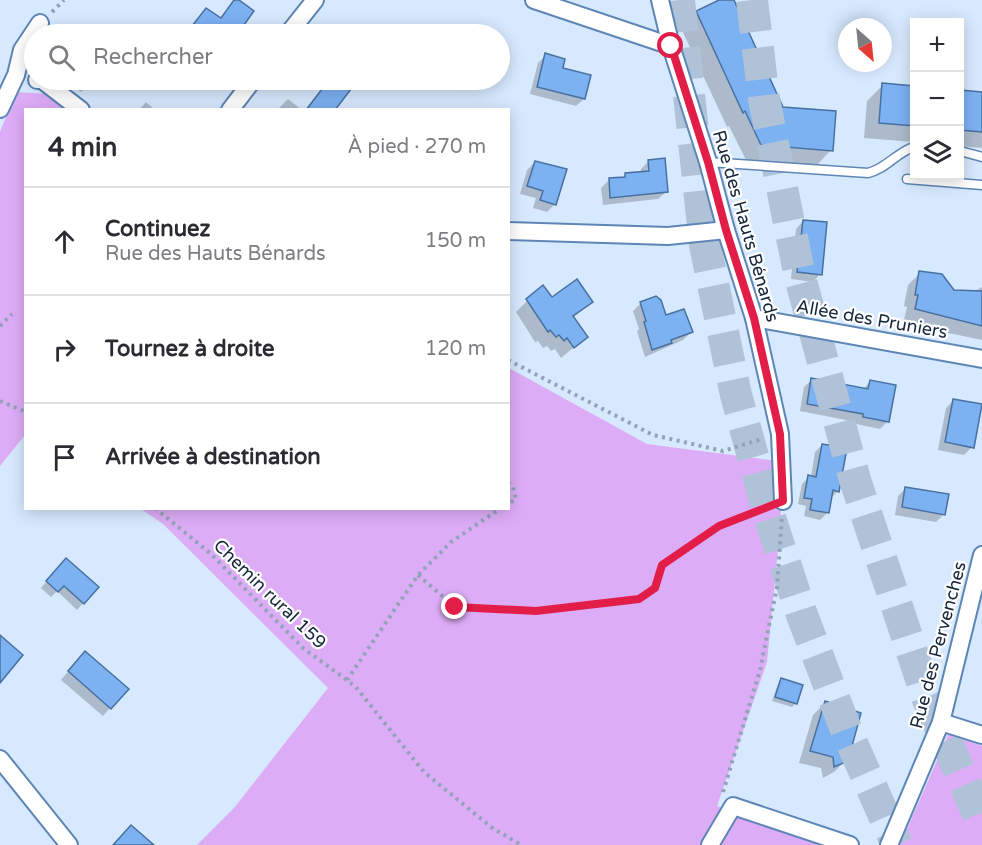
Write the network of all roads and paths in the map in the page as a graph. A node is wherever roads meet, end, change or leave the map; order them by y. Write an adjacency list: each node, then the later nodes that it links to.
1 (315, 0): 4 (street)
2 (534, 0): 5 (street)
3 (663, 1): 5 (street, Rue des Hauts Bénards)
4 (296, 24)
5 (671, 46): 17 (street, Rue des Hauts Bénards)
6 (24, 47): 7 (street)
7 (16, 75): 8 (street); 13 (street)
8 (24, 77)
9 (55, 90): 11 (street)
10 (245, 90): 12 (street)
11 (78, 108)
12 (232, 108)
13 (0, 109)
14 (910, 149): 17 (lane)
15 (964, 153): 16 (lane)
16 (982, 157)
17 (708, 162): 20 (street, Rue des Hauts Bénards)
18 (908, 179): 19 (lane)
19 (982, 185)
20 (726, 230): 21 (street); 23 (street, Rue des Hauts Bénards)
21 (510, 231)
22 (12, 314): 24 (path)
23 (754, 318): 25 (street, Allée des Pruniers); 29 (street, Rue des Hauts Bénards)
24 (0, 326)
25 (982, 359)
26 (510, 361): 29 (path)
27 (0, 401): 28 (path)
28 (24, 411)
29 (780, 434): 31 (street, Rue des Hauts Bénards)
30 (510, 484): 32 (path)
31 (783, 501): 36 (path); 41 (path)
32 (510, 503)
33 (157, 510): 37 (path, Chemin rural 159)
34 (498, 510): 36 (path)
35 (982, 555): 38 (street, Rue des Pervenches)
36 (418, 575): 37 (path)
37 (347, 680): 43 (path, Chemin rural 159)
38 (941, 722): 39 (street); 46 (street, Rue des Pervenches)
39 (982, 735)
40 (0, 759): 42 (street)
41 (733, 806): 44 (street); 45 (street)
42 (69, 845)
43 (521, 845)
44 (710, 845)
45 (850, 845)
46 (889, 845)

